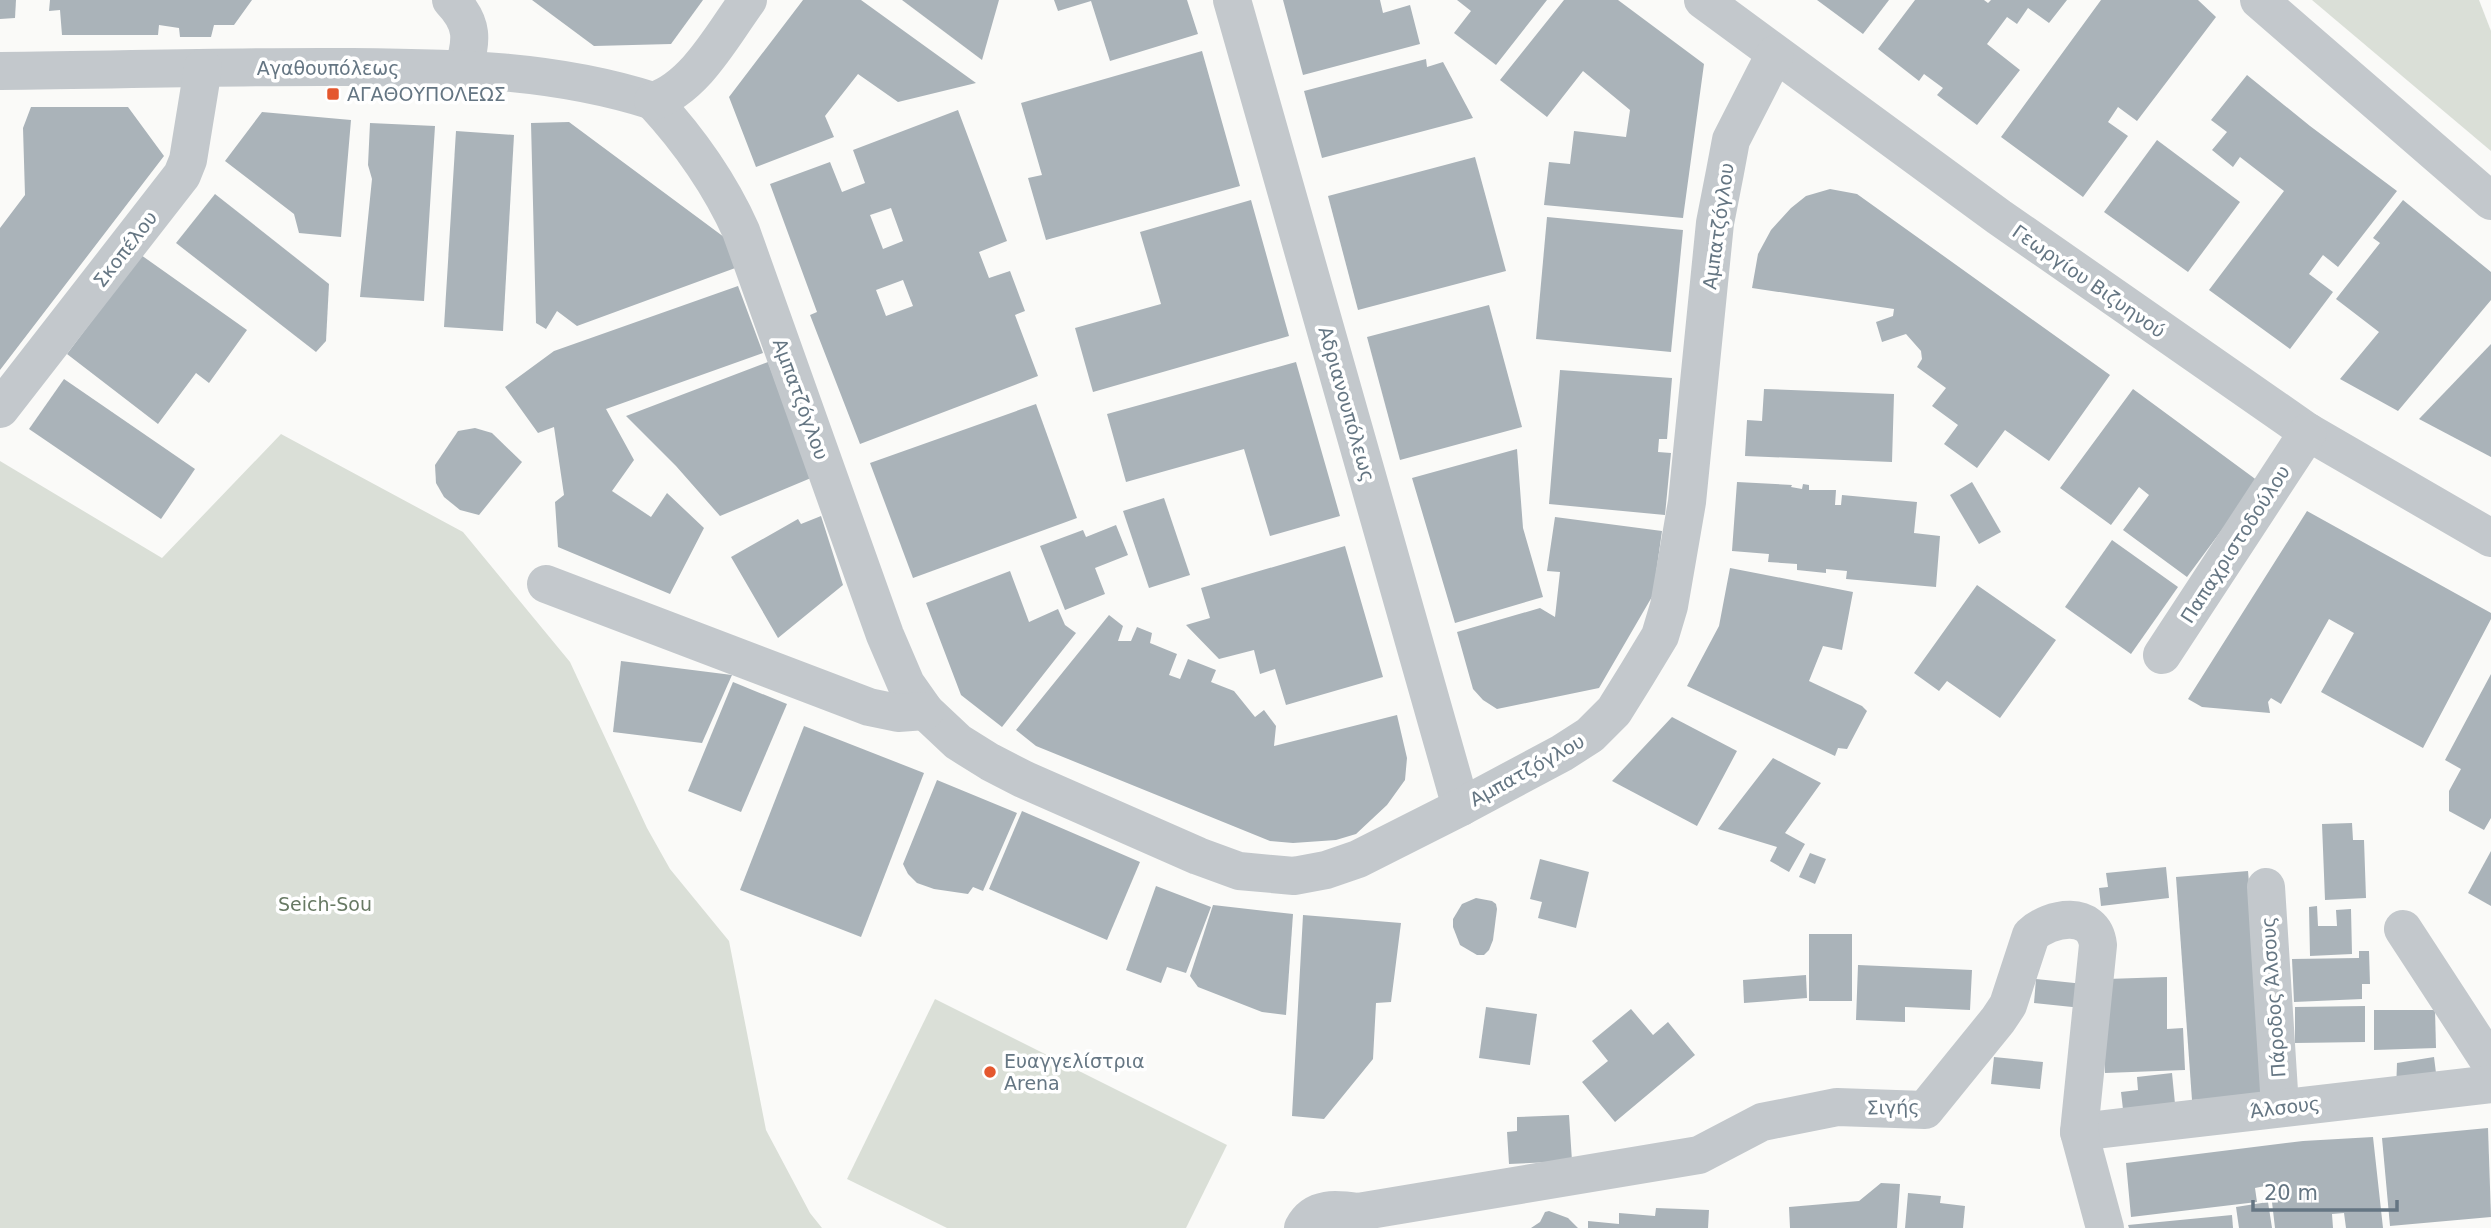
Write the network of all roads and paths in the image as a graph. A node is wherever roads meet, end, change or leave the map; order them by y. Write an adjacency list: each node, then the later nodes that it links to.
1 (452, 0): 8 (street)
2 (748, 0): 10 (street)
3 (1231, 0): 18 (street, Αδριανουπόλεως)
4 (1703, 0): 6 (street, Γεωργίου Βιζυηνού)
5 (2259, 0): 11 (street)
6 (1775, 54): 13 (street, Γεωργίου Βιζυηνού); 18 (street, Αμπατζόγλου)
7 (202, 68): 8 (street, Αγαθουπόλεως); 9 (street, Αγαθουπόλεως); 12 (street, Σκοπέλου)
8 (463, 70): 10 (street, Αγαθουπόλεως)
9 (0, 71)
10 (653, 101): 17 (street, Αμπατζόγλου)
11 (2491, 201)
12 (0, 409)
13 (2308, 432): 14 (street, Γεωργίου Βιζυηνού); 16 (street, Παπαχριστοδούλου)
14 (2491, 538)
15 (546, 584): 17 (street)
16 (2162, 655)
17 (926, 711): 18 (street, Αμπατζόγλου)
18 (1461, 807)
19 (2266, 887): 23 (street, Πάροδος Άλσους)
20 (2403, 929): 21 (street)
21 (2491, 1064)
22 (2491, 1084): 23 (street, Άλσους)
23 (2280, 1107): 24 (street, Άλσους)
24 (2080, 1132): 25 (street, Σιγής); 26 (street, Σιγής)
25 (1303, 1228)
26 (2105, 1228)

